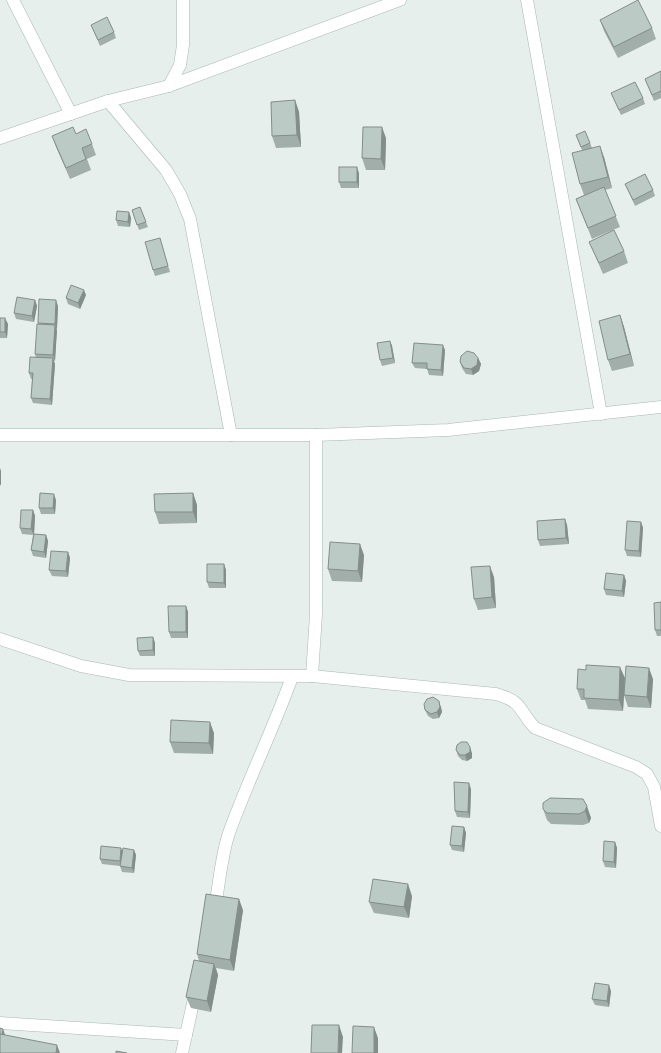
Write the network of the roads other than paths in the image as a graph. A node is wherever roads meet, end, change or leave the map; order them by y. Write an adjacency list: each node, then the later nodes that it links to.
1 (13, 0): 7 (street)
2 (183, 0): 5 (street)
3 (400, 0): 5 (street)
4 (527, 0): 10 (street)
5 (169, 86): 6 (street)
6 (108, 101): 7 (street); 12 (street)
7 (71, 114): 8 (street)
8 (0, 138)
9 (661, 407): 10 (street)
10 (601, 414): 13 (street)
11 (0, 435): 12 (street)
12 (231, 435): 13 (street)
13 (316, 436): 15 (street)
14 (0, 639): 16 (street)
15 (312, 676): 16 (street); 17 (street)
16 (292, 677): 18 (street)
17 (661, 826)
18 (212, 921)
19 (198, 982): 21 (street)
20 (0, 1022): 21 (street)
21 (186, 1035): 22 (street)
22 (182, 1053)

